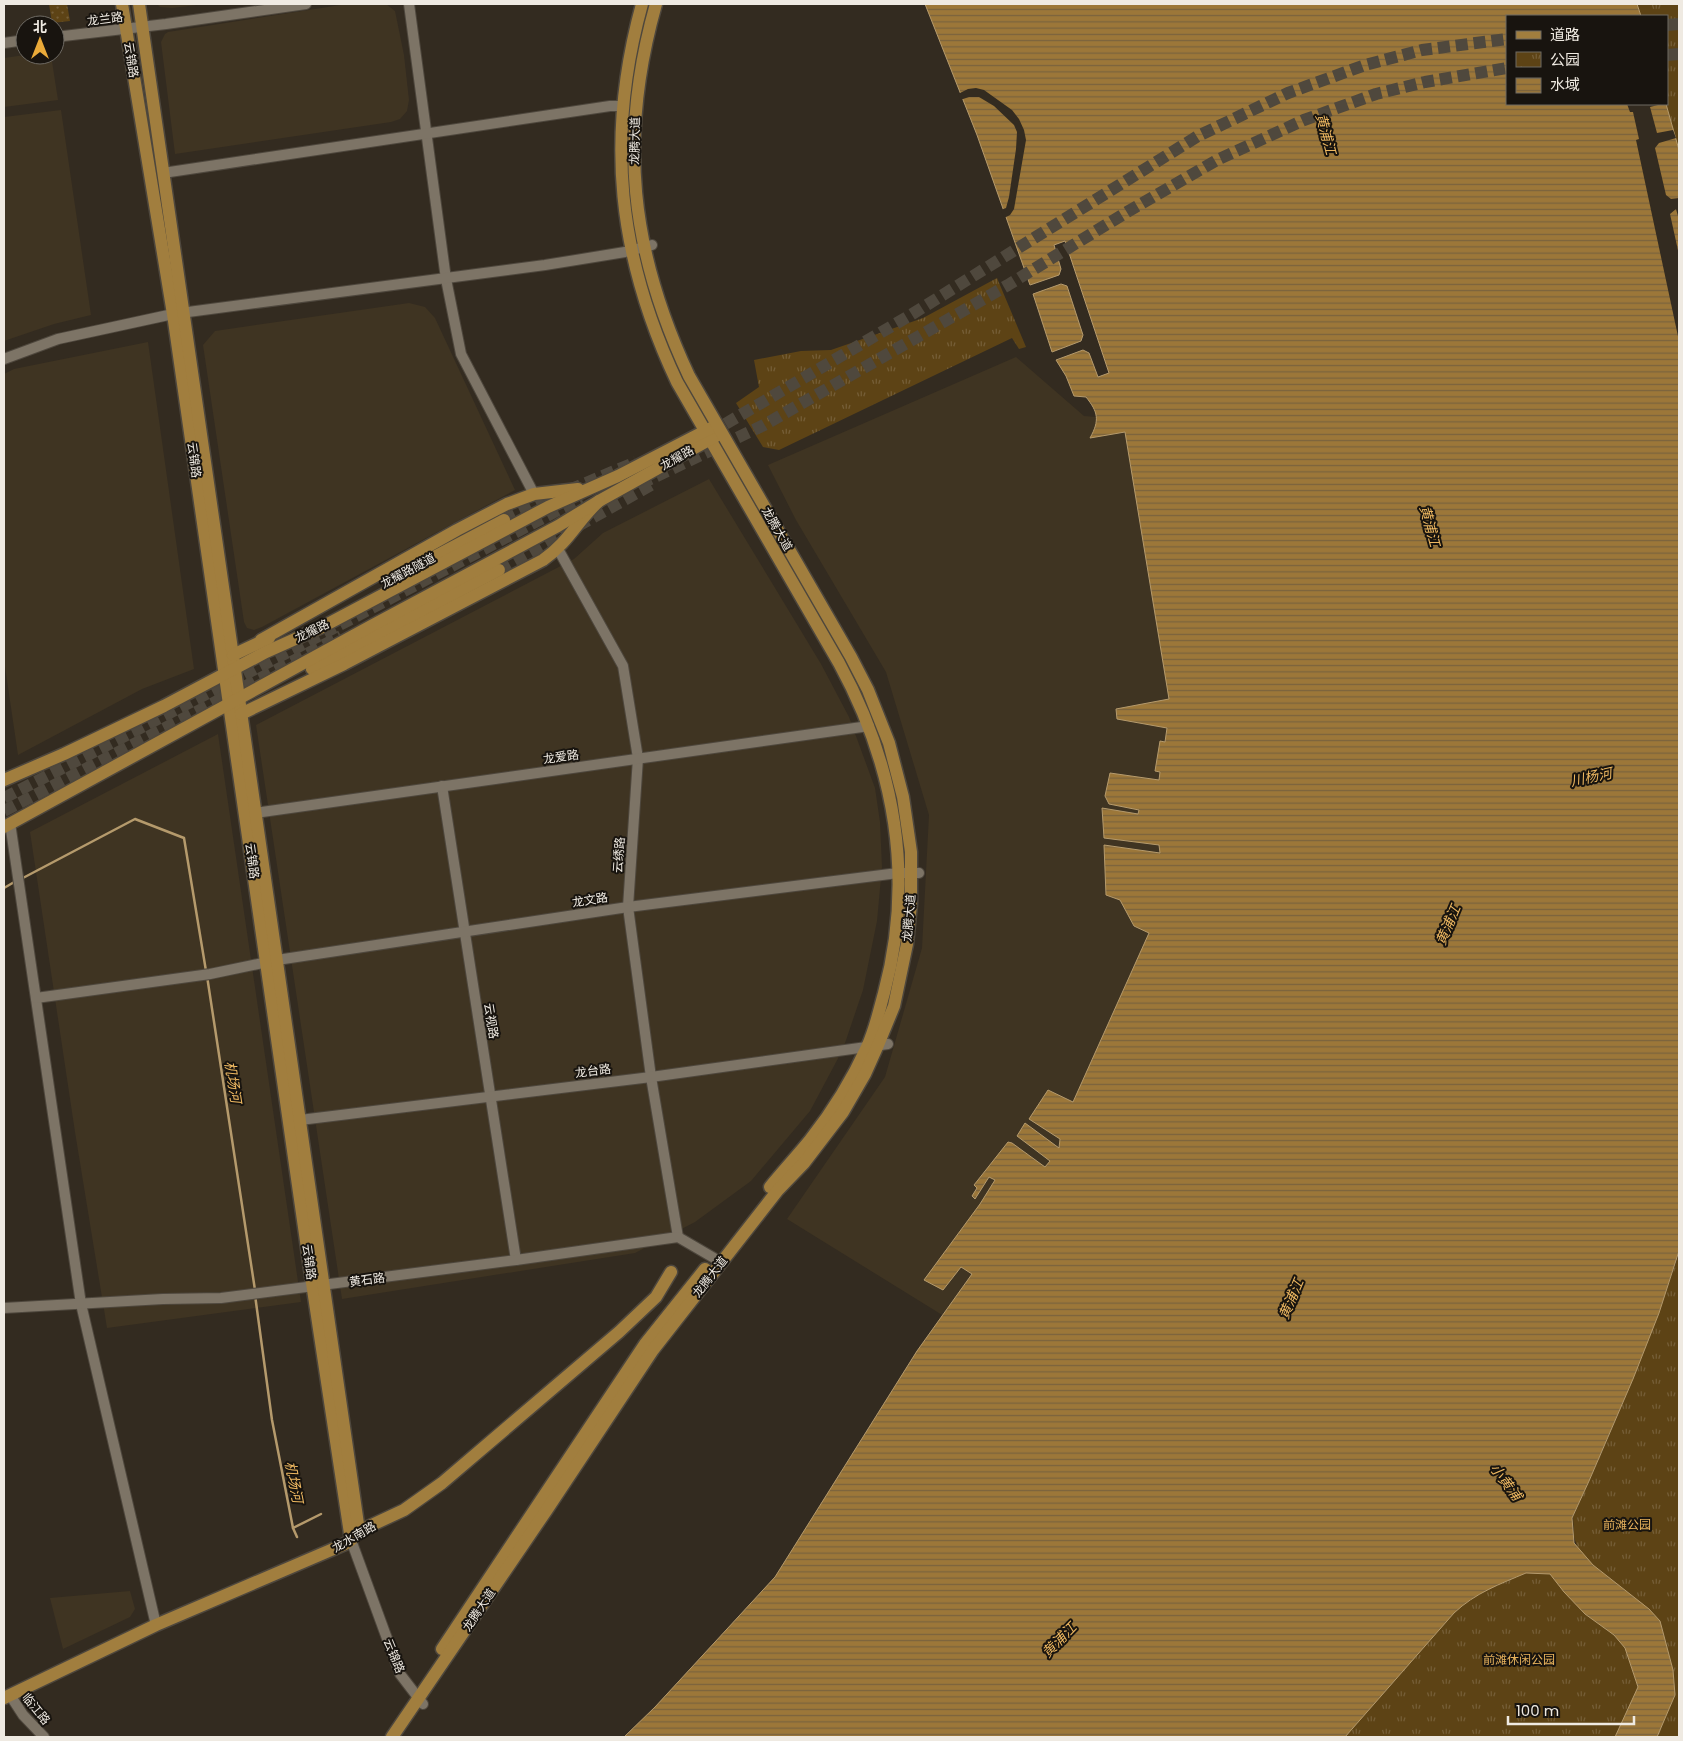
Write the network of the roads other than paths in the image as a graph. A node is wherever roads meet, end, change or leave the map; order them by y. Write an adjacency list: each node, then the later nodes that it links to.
1 (122, 4): 8 (main road, 云锦路)
2 (139, 4): 7 (main road, 云锦路)
3 (306, 4): 7 (street, 龙兰路)
4 (409, 4): 11 (street)
5 (642, 4): 10 (main road, 龙腾大道)
6 (656, 4): 13 (main road, 龙腾大道)
7 (142, 27): 8 (street, 龙兰路); 12 (main road, 云锦路)
8 (126, 29): 9 (street, 龙兰路); 16 (main road, 云锦路)
9 (65, 36)
10 (622, 106): 11 (street); 14 (main road, 龙腾大道)
11 (427, 134): 12 (street); 15 (street)
12 (163, 173): 16 (main road, 云锦路)
13 (648, 246): 14 (street); 18 (main road, 龙腾大道)
14 (632, 250): 15 (street); 19 (main road, 龙腾大道)
15 (446, 279): 16 (street); 21 (street)
16 (178, 314): 17 (street); 27 (main road, 云锦路); 28 (main road, 云锦路)
17 (4, 360)
18 (723, 429): 19 (main road, 龙耀路); 41 (main road, 龙腾大道)
19 (708, 435): 20 (main road, 龙耀路); 22 (main road, 龙耀路); 34 (main road, 龙腾大道)
20 (618, 476): 21 (main road, 龙耀路); 26 (main road, 龙耀路)
21 (534, 494): 26 (main road, 龙耀路)
22 (599, 501): 24 (main road, 龙耀路); 30 (main road, 龙耀路)
23 (504, 520): 26 (main road, 龙耀路隧道)
24 (558, 549): 32 (main road, 龙耀路); 35 (street, 云绣路)
25 (499, 570): 29 (main road)
26 (264, 646): 27 (main road, 龙耀路隧道); 28 (main road, 龙耀路)
27 (233, 655): 28 (main road, 云锦路)
28 (230, 671): 31 (main road, 云锦路); 36 (main road, 龙耀路)
29 (307, 671): 30 (main road); 32 (main road)
30 (254, 691): 31 (main road, 龙耀路)
31 (234, 702): 33 (main road, 云锦路); 39 (main road, 龙耀路); 44 (main road, 云锦路)
32 (265, 702): 33 (main road, 龙耀路)
33 (241, 714): 38 (main road, 云锦路)
34 (869, 726): 35 (street, 龙爱路); 40 (main road, 龙腾大道)
35 (638, 758): 37 (street, 龙爱路); 42 (street, 云绣路)
36 (4, 779)
37 (442, 786): 38 (street, 龙爱路); 43 (street, 云视路)
38 (255, 813): 44 (main road, 云锦路)
39 (7, 825): 45 (street)
40 (898, 873): 41 (street, 龙文路); 42 (street, 龙文路); 46 (main road, 龙腾大道)
41 (916, 873): 46 (main road, 龙腾大道)
42 (628, 907): 43 (street, 龙文路); 47 (street, 云绣路)
43 (464, 932): 44 (street, 龙文路); 48 (street, 云视路)
44 (272, 961): 45 (street, 龙文路); 49 (main road, 云锦路); 54 (main road, 云锦路)
45 (36, 998): 55 (street)
46 (878, 1045): 47 (street, 龙台路); 52 (main road, 龙腾大道)
47 (651, 1077): 48 (street, 龙台路); 50 (street, 云绣路)
48 (490, 1096): 49 (street, 龙台路); 51 (street, 云视路)
49 (300, 1120): 54 (main road, 云锦路)
50 (678, 1237): 51 (street, 黄石路); 52 (street)
51 (516, 1260): 54 (street, 黄石路)
52 (718, 1260): 60 (main road, 龙腾大道)
53 (671, 1272): 57 (main road, 龙水南路)
54 (319, 1286): 55 (street, 黄石路); 57 (main road, 云锦路)
55 (81, 1304): 56 (street, 黄石路); 58 (street)
56 (4, 1308)
57 (355, 1536): 58 (main road, 龙水南路); 60 (street, 云锦路)
58 (156, 1625): 59 (main road, 龙水南路)
59 (7, 1696): 61 (street, 临江路)
60 (419, 1698): 62 (main road, 龙腾大道); 63 (main road, 龙腾大道)
61 (44, 1737)
62 (383, 1737)
63 (392, 1737)

